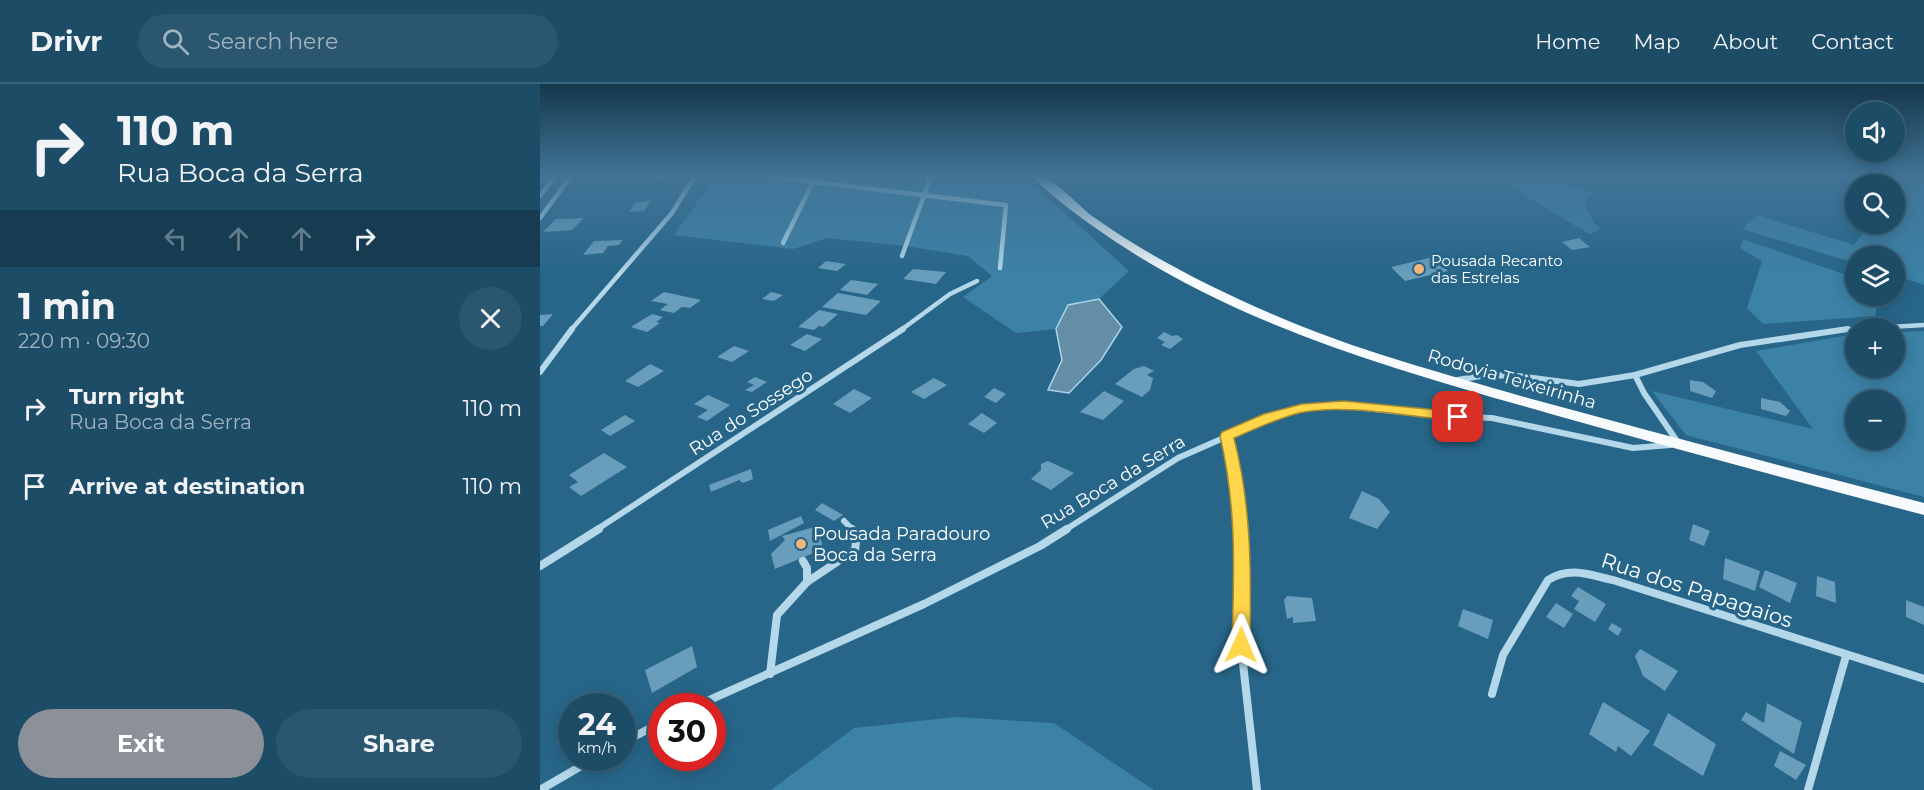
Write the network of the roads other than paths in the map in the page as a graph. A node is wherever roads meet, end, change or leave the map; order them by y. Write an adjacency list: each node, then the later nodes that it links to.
1 (675, 209): 13 (street)
2 (800, 209): 8 (street)
3 (919, 209): 9 (street)
4 (1006, 209): 10 (street)
5 (1075, 209): 7 (main road, Rodovia Teixeirinha)
6 (1085, 209): 7 (main road, Rodovia Teixeirinha)
7 (1110, 233): 15 (main road, Rodovia Teixeirinha)
8 (783, 243)
9 (902, 256)
10 (1000, 268)
11 (977, 281): 21 (street, Rua do Sossego)
12 (1924, 324): 14 (street)
13 (540, 372)
14 (1635, 375): 15 (street); 17 (street)
15 (1451, 381): 17 (main road, Rodovia Teixeirinha)
16 (1226, 436): 17 (street, Rua Boca da Serra); 24 (street, Rua Boca da Serra); 30 (street)
17 (1680, 445): 18 (main road, Rodovia Teixeirinha)
18 (1924, 509)
19 (844, 521): 22 (street)
20 (803, 561): 22 (street)
21 (540, 566)
22 (807, 582): 24 (street)
23 (1846, 656): 25 (street, Rua dos Papagaios); 27 (street, Rua dos Papagaios); 31 (street)
24 (770, 674): 26 (street, Rua Boca da Serra)
25 (1924, 679)
26 (726, 693)
27 (1492, 693)
28 (573, 771): 29 (street)
29 (540, 790)
30 (1257, 790)
31 (1808, 790)

